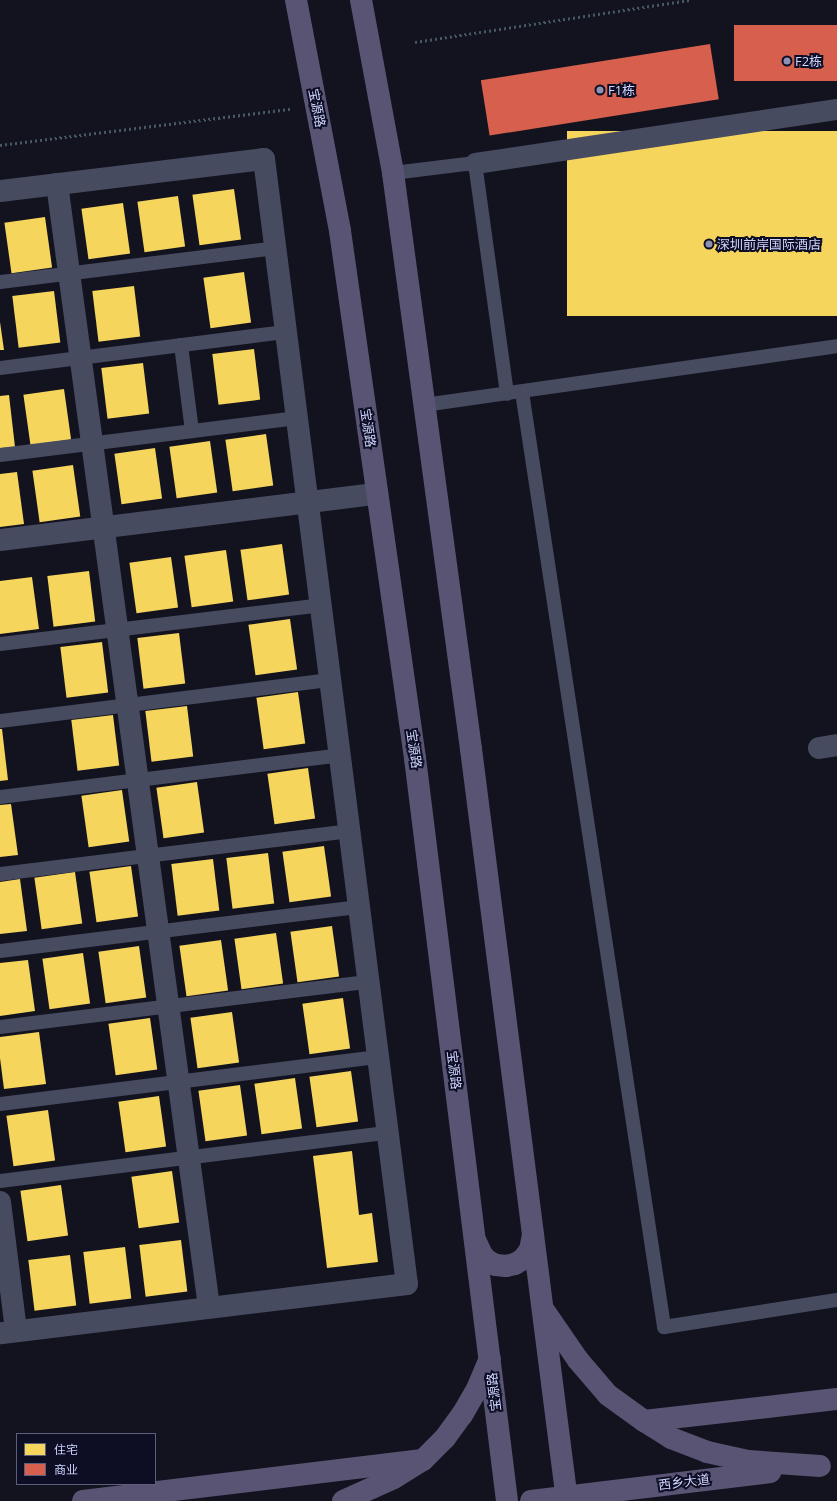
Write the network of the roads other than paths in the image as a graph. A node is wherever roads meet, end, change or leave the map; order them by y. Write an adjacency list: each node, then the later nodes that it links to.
1 (296, 0): 23 (main road, 宝源路)
2 (361, 0): 5 (main road)
3 (837, 109): 4 (street)
4 (475, 163): 5 (lane); 17 (lane)
5 (392, 173): 18 (main road)
6 (57, 184): 7 (street); 8 (street); 9 (street)
7 (0, 191)
8 (276, 248): 9 (lane); 11 (street)
9 (70, 274): 10 (lane); 14 (street)
10 (0, 282)
11 (286, 332): 12 (lane); 19 (street)
12 (181, 345): 14 (lane); 20 (lane)
13 (837, 346): 16 (lane)
14 (81, 358): 15 (lane); 21 (street)
15 (0, 368)
16 (522, 392): 17 (lane); 55 (lane)
17 (507, 394): 18 (lane)
18 (424, 406): 52 (main road)
19 (298, 418): 20 (lane); 24 (street)
20 (192, 431): 21 (lane)
21 (92, 444): 22 (lane); 25 (street)
22 (0, 456)
23 (377, 494): 24 (street); 53 (main road, 宝源路)
24 (308, 502): 25 (street); 27 (street)
25 (104, 527): 26 (street); 28 (street)
26 (0, 540)
27 (321, 605): 28 (lane); 30 (street)
28 (118, 630): 29 (lane); 31 (street)
29 (0, 644)
30 (330, 680): 31 (lane); 33 (street)
31 (128, 705): 32 (lane); 34 (street)
32 (0, 720)
33 (340, 755): 34 (lane); 36 (street)
34 (138, 780): 35 (lane); 37 (street)
35 (0, 797)
36 (350, 831): 37 (lane); 39 (street)
37 (148, 856): 38 (lane); 40 (street)
38 (0, 874)
39 (359, 907): 40 (lane); 42 (street)
40 (158, 931): 41 (lane); 43 (street)
41 (0, 950)
42 (368, 982): 43 (lane); 45 (street)
43 (168, 1007): 44 (lane); 46 (street)
44 (0, 1027)
45 (378, 1057): 46 (lane); 48 (street)
46 (179, 1082): 47 (lane); 49 (street)
47 (0, 1104)
48 (388, 1133): 49 (lane); 56 (street)
49 (189, 1157): 50 (lane); 56 (street)
50 (0, 1180)
51 (0, 1202): 54 (street)
52 (533, 1233): 53 (main road); 57 (main road)
53 (475, 1239): 59 (main road, 宝源路)
54 (6, 1289): 58 (street)
55 (837, 1300)
56 (209, 1307): 58 (street)
57 (542, 1308): 61 (main road); 64 (main road)
58 (8, 1332)
59 (490, 1358): 62 (main road); 67 (main road, 宝源路)
60 (837, 1399): 61 (main road)
61 (644, 1421): 63 (main road)
62 (423, 1460): 65 (main road); 66 (main road)
63 (828, 1465): 64 (main road, 西乡大道)
64 (567, 1499): 68 (main road, 西乡大道)
65 (83, 1501)
66 (342, 1501)
67 (507, 1501)
68 (531, 1501)

